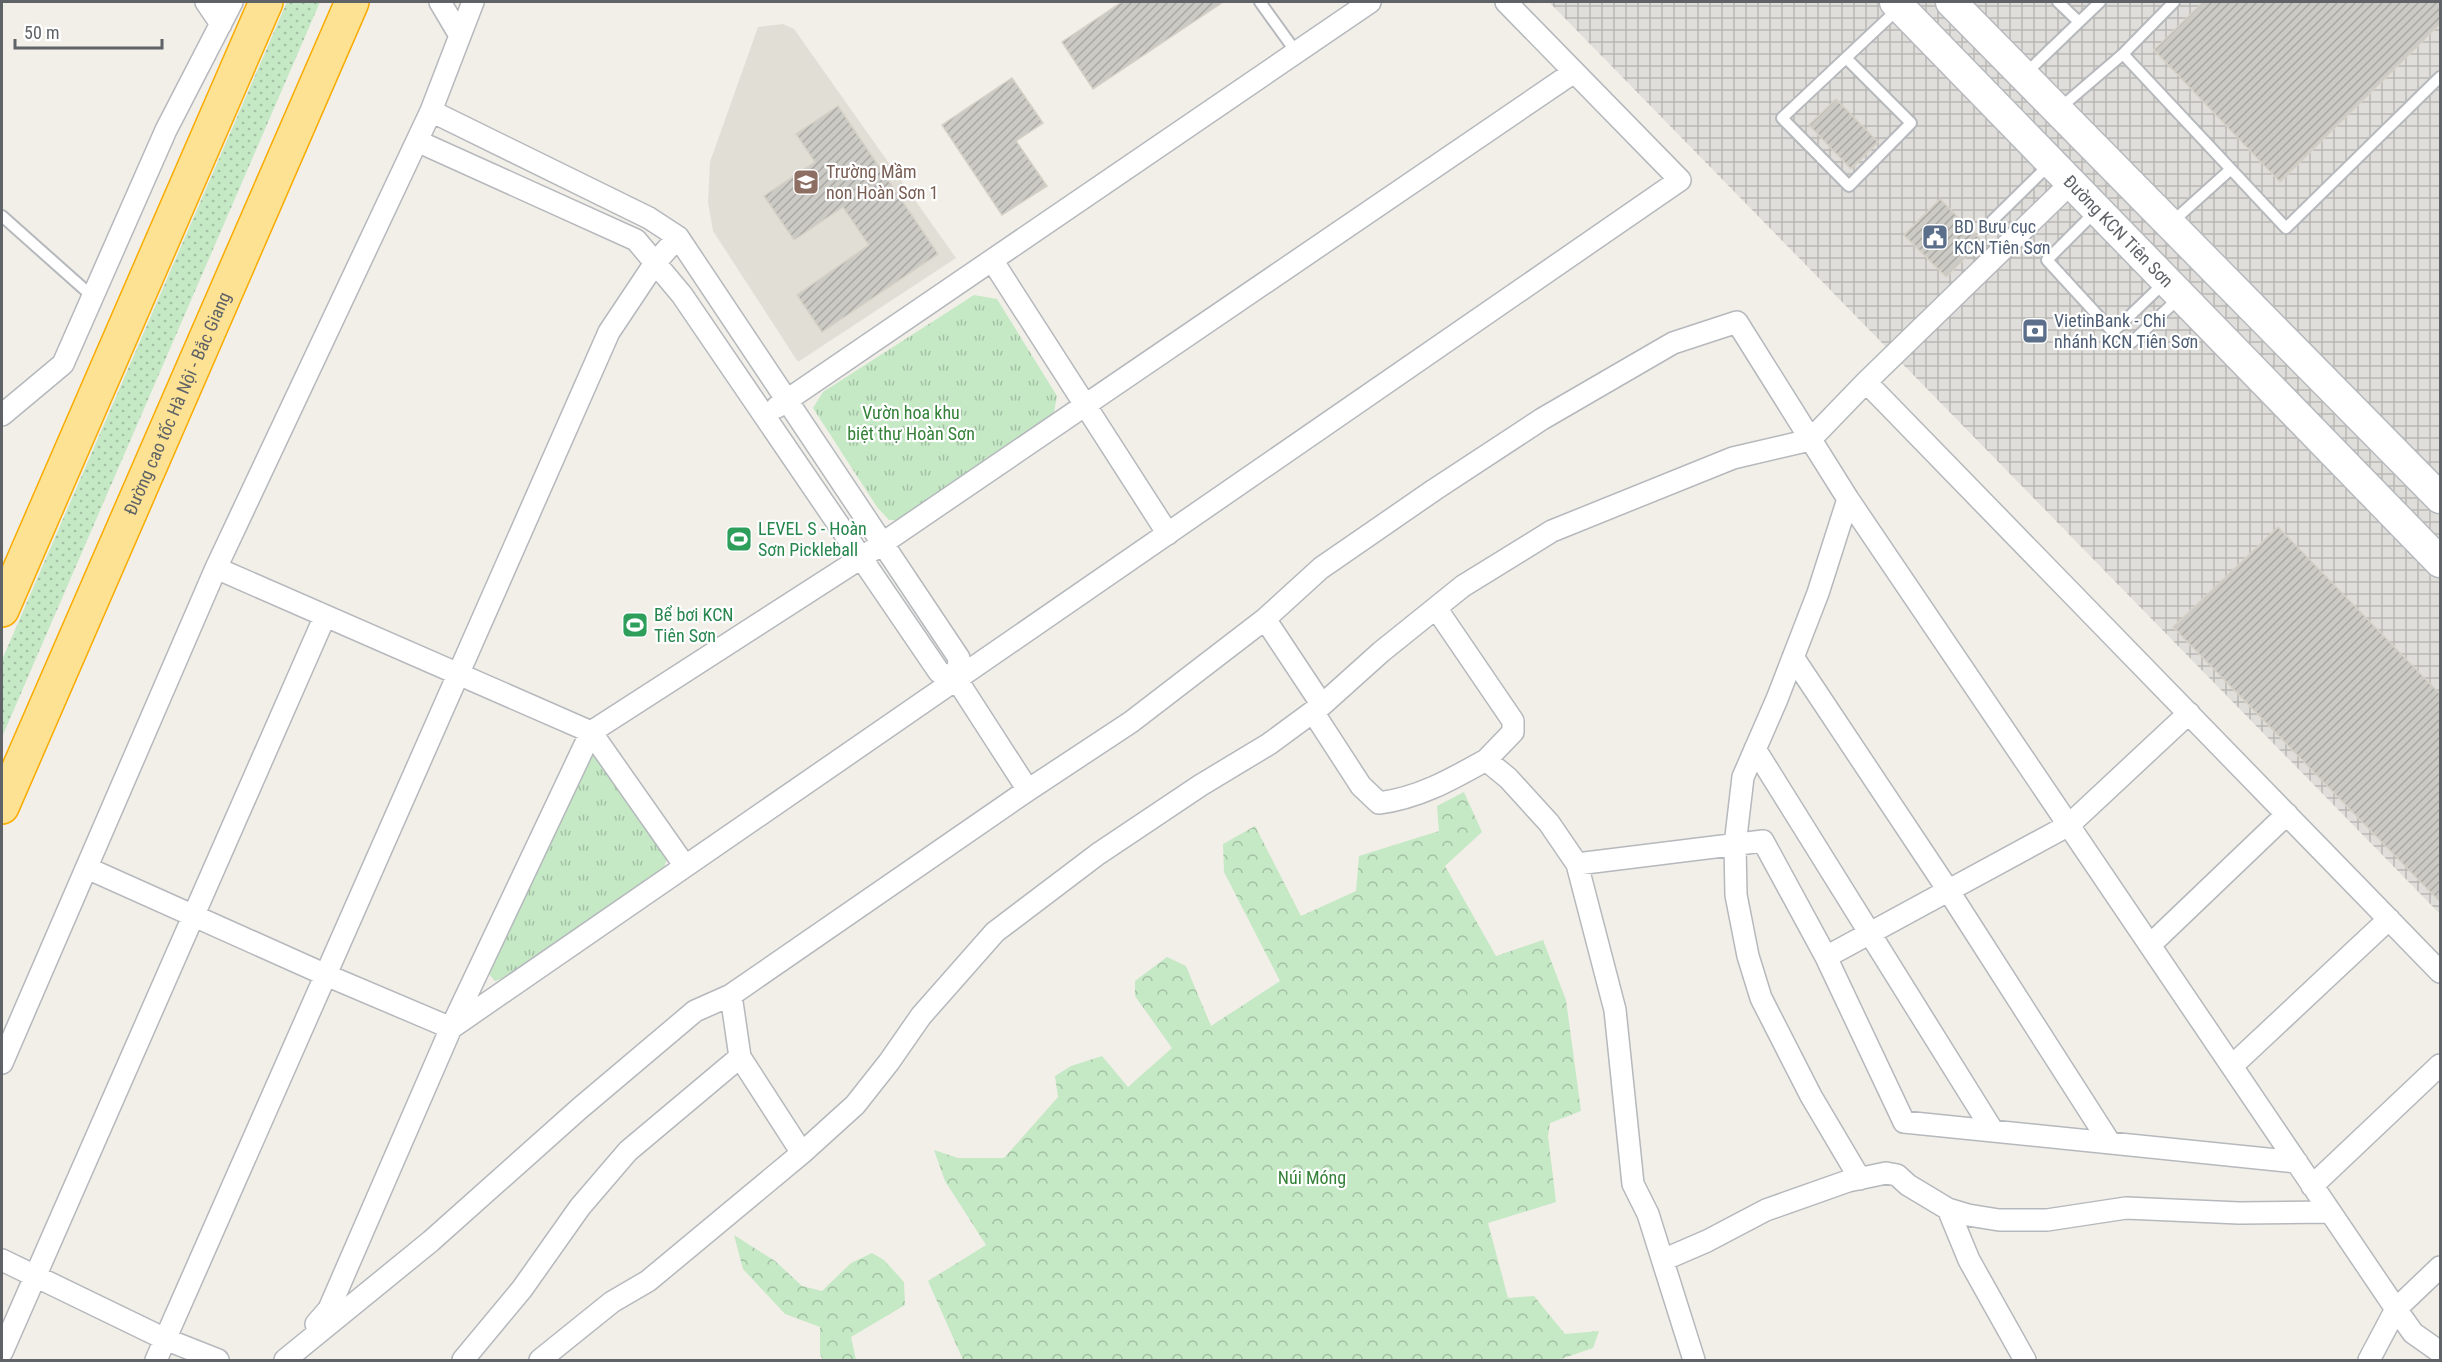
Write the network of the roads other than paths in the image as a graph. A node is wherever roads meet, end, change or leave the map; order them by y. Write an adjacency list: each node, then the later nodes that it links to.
1 (206, 2): 16 (street)
2 (232, 2): 16 (street)
3 (266, 2): 53 (highway)
4 (352, 2): 65 (highway, Đường cao tốc Hà Nội - Bắc Giang)
5 (440, 2): 17 (street)
6 (473, 2): 17 (street)
7 (1260, 2): 18 (lane)
8 (1370, 2): 18 (street)
9 (1506, 2): 21 (street)
10 (1951, 2): 22 (main road)
11 (2058, 2): 15 (lane)
12 (2100, 2): 15 (lane)
13 (2174, 2): 19 (lane)
14 (1898, 4): 20 (lane); 28 (main road, Đường KCN Tiên Sơn)
15 (2079, 22): 22 (lane)
16 (221, 24): 37 (street)
17 (459, 34): 25 (street)
18 (1296, 52): 34 (street)
19 (2123, 54): 24 (lane); 27 (lane)
20 (1846, 58): 20 (lane)
21 (1575, 72): 41 (street); 47 (street)
22 (2023, 75): 24 (main road)
23 (2440, 77): 27 (lane)
24 (2057, 110): 32 (main road)
25 (431, 111): 26 (street); 33 (street)
26 (417, 141): 35 (street); 51 (street)
27 (2231, 169): 32 (lane)
28 (2062, 173): 29 (main road, Đường KCN Tiên Sơn); 31 (lane); 39 (street)
29 (2097, 210): 36 (main road, Đường KCN Tiên Sơn); 36 (lane)
30 (2, 216): 37 (lane)
31 (1992, 221)
32 (2170, 223): 45 (main road)
33 (678, 237): 35 (street); 40 (street)
34 (992, 260): 40 (street); 41 (street)
35 (655, 263): 43 (street); 57 (street)
36 (2174, 288): 38 (lane); 50 (main road, Đường KCN Tiên Sơn)
37 (93, 297): 42 (street)
38 (2132, 342)
39 (1866, 382): 44 (street); 60 (street)
40 (787, 401): 43 (street); 48 (street)
41 (1086, 406): 47 (street); 48 (street)
42 (2, 415)
43 (764, 415): 49 (street)
44 (1810, 440): 46 (street); 52 (street); 55 (street)
45 (2440, 498)
46 (1848, 499): 56 (street); 67 (street)
47 (1168, 534): 58 (street)
48 (882, 543): 49 (street); 58 (street)
49 (861, 558): 58 (street); 61 (street)
50 (2440, 562)
51 (216, 568): 54 (street); 71 (street)
52 (1436, 608): 59 (street); 63 (street)
53 (2, 610)
54 (325, 616): 57 (street); 73 (street)
55 (1265, 619): 59 (street); 64 (street)
56 (1793, 657): 62 (street); 72 (street)
57 (459, 674): 61 (street); 79 (street)
58 (957, 680): 64 (street); 70 (street)
59 (1317, 708): 63 (street); 88 (street)
60 (2189, 713): 66 (street); 67 (street)
61 (591, 732): 70 (street); 81 (street)
62 (1755, 749): 68 (street); 75 (street)
63 (1486, 760): 69 (street)
64 (1028, 790): 80 (street)
65 (2, 807)
66 (2287, 814): 74 (street); 76 (street)
67 (2069, 825): 72 (street); 76 (street)
68 (1735, 844): 69 (street); 77 (street); 90 (street)
69 (1577, 864): 95 (street)
70 (685, 866): 81 (street)
71 (87, 868): 73 (street); 83 (street)
72 (1948, 890): 75 (street); 87 (street)
73 (193, 916): 79 (street); 97 (street)
74 (2389, 919): 78 (street); 85 (street)
75 (1870, 933): 77 (street); 86 (street)
76 (2150, 945): 85 (street)
77 (1826, 957): 86 (street)
78 (2440, 972)
79 (326, 975): 81 (street); 99 (street)
80 (731, 994): 82 (street); 105 (street)
81 (451, 1028): 104 (street)
82 (740, 1057): 88 (street); 106 (street)
83 (2, 1063)
84 (2440, 1065): 91 (street)
85 (2232, 1066): 89 (street)
86 (1993, 1131): 87 (street)
87 (2110, 1143): 89 (street)
88 (802, 1153): 107 (street)
89 (2297, 1162): 91 (street)
90 (1860, 1179): 92 (street); 95 (street)
91 (2312, 1186): 93 (street)
92 (1948, 1209): 93 (street); 109 (street)
93 (2329, 1212): 98 (street)
94 (2, 1260): 97 (street)
95 (1664, 1260): 108 (street)
96 (2440, 1267): 98 (street)
97 (35, 1276): 99 (street); 100 (street)
98 (2396, 1309): 101 (street); 110 (street)
99 (165, 1339): 102 (street); 103 (street)
100 (2, 1352)
101 (2440, 1352)
102 (156, 1360)
103 (218, 1360)
104 (280, 1360)
105 (285, 1360)
106 (463, 1360)
107 (540, 1360)
108 (1694, 1360)
109 (2025, 1360)
110 (2369, 1360)

